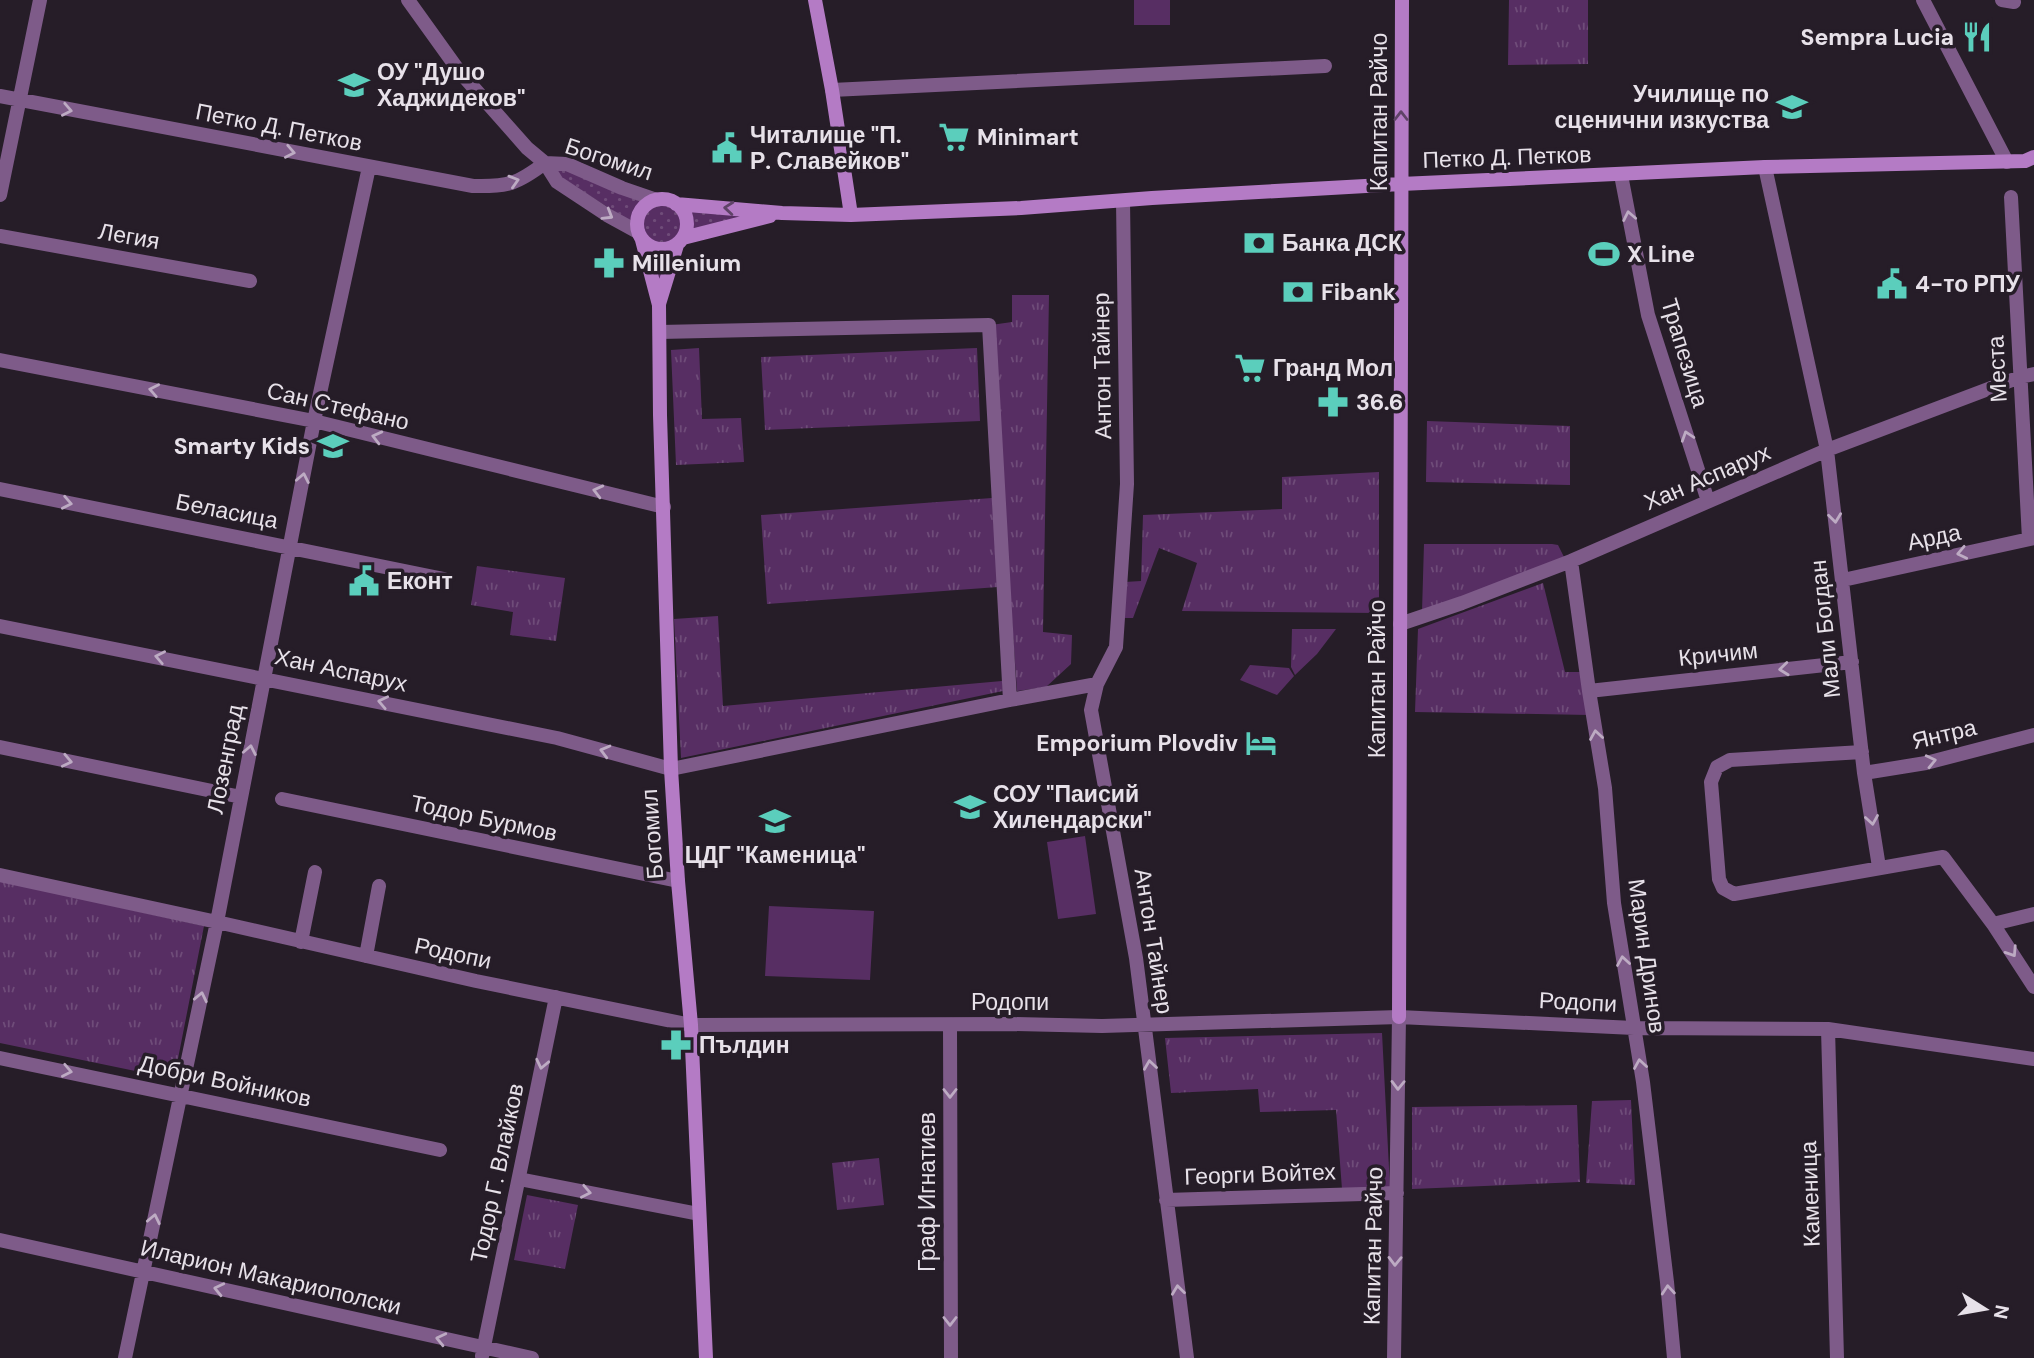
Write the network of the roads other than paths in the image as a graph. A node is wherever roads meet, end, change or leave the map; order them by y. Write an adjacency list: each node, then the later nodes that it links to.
1 (40, 0): 9 (street)
2 (408, 0): 12 (street, Богомил)
3 (815, 0): 7 (street)
4 (1402, 0): 16 (street, Капитан Райчо, one-way to 4)
5 (1923, 0): 10 (street)
6 (1325, 66): 7 (street)
7 (832, 90): 23 (street)
8 (0, 96): 9 (street, Петко Д. Петков)
9 (19, 100): 13 (street, Петко Д. Петков, one-way to 13); 17 (street)
10 (2007, 162): 11 (street, Петко Д. Петков); 14 (street, Петко Д. Петков)
11 (2031, 162)
12 (545, 163): 13 (street, Петко Д. Петков, one-way to 12); 19 (street, Богомил); 25 (street, Богомил, one-way to 25)
13 (369, 167): 32 (street, Лозенград)
14 (1765, 167): 15 (street, Петко Д. Петков); 33 (street, Мали Богдан)
15 (1621, 175): 16 (street, Петко Д. Петков); 35 (street, Трапезица, one-way to 15)
16 (1401, 184): 20 (street, Петко Д. Петков); 42 (street, Капитан Райчо)
17 (0, 195)
18 (2011, 197): 31 (street, Места)
19 (657, 200): 21 (street); 25 (street)
20 (1122, 201): 23 (street, Петко Д. Петков); 46 (street, Антон Тайнер)
21 (676, 204): 22 (street, Петко Д. Петков, one-way to 21); 26 (street)
22 (782, 213): 23 (street, Петко Д. Петков); 26 (street, Петко Д. Петков)
23 (851, 215)
24 (0, 236): 27 (street, Легия)
25 (640, 236): 26 (street); 28 (street, Богомил)
26 (680, 241): 28 (street, Богомил)
27 (250, 281)
28 (659, 306): 29 (street, Богомил)
29 (660, 332): 36 (street, Богомил); 48 (street)
30 (0, 360): 32 (street, Сан Стефано, one-way to 30)
31 (2027, 376): 33 (street, Хан Аспарух); 37 (street, Места)
32 (314, 421): 36 (street, Сан Стефано, one-way to 32); 38 (street, Лозенград, one-way to 32)
33 (1827, 450): 35 (street, Хан Аспарух); 41 (street, Мали Богдан, one-way to 41)
34 (0, 489): 38 (street, Беласица, one-way to 38)
35 (1708, 501): 39 (street, Хан Аспарух)
36 (664, 507): 52 (street, Богомил)
37 (2032, 538): 41 (street, Арда, one-way to 41)
38 (289, 547): 40 (street, Беласица); 45 (street, Лозенград)
39 (1572, 561): 42 (street, Хан Аспарух); 47 (street, Марин Дринов)
40 (444, 579)
41 (1843, 580): 44 (street, Мали Богдан)
42 (1400, 624): 68 (street, Капитан Райчо)
43 (0, 625): 45 (street, Хан Аспарух, one-way to 43)
44 (1852, 662): 47 (street, Кричим, one-way to 47); 51 (street, Мали Богдан)
45 (264, 677): 52 (street, Хан Аспарух, one-way to 45); 54 (street, Лозенград, one-way to 45)
46 (1097, 684): 48 (street); 71 (street, Антон Тайнер)
47 (1589, 691): 72 (street, Марин Дринов, one-way to 47)
48 (1010, 700): 52 (street)
49 (2034, 736): 53 (street, Янтра, one-way to 49)
50 (0, 747): 54 (street, one-way to 54)
51 (1862, 752): 53 (street, Мали Богдан); 56 (street)
52 (671, 769): 59 (street, Богомил)
53 (1864, 773): 56 (street, Мали Богдан, one-way to 56)
54 (241, 797): 62 (street, Лозенград)
55 (282, 799): 59 (street, Тодор Бурмов)
56 (1879, 867): 63 (street)
57 (314, 872): 64 (street)
58 (0, 875): 62 (street, Родопи)
59 (678, 881): 69 (street, Богомил)
60 (379, 886): 65 (street)
61 (2034, 914): 63 (street)
62 (217, 922): 64 (street, Родопи); 76 (street, Лозенград, one-way to 62)
63 (1993, 924): 66 (street, one-way to 66)
64 (301, 942): 65 (street, Родопи)
65 (366, 957): 67 (street, Родопи)
66 (2034, 987)
67 (556, 998): 69 (street, Родопи); 78 (street, Тодор Г. Влайков, one-way to 78)
68 (1399, 1017): 71 (street, Родопи); 72 (street, Родопи); 79 (street, Капитан Райчо, one-way to 79)
69 (691, 1025): 70 (street, Родопи); 81 (street, Богомил)
70 (950, 1025): 71 (street, Родопи); 88 (street, Граф Игнатиев, one-way to 88)
71 (1144, 1025): 80 (street, Антон Тайнер, one-way to 71)
72 (1634, 1028): 73 (street, Родопи); 91 (street, Марин Дринов, one-way to 72)
73 (1829, 1029): 75 (street, Родопи); 92 (street, Каменица)
74 (0, 1058): 76 (street, Добри Войников, one-way to 76)
75 (2034, 1059)
76 (180, 1094): 77 (street, Добри Войников); 83 (street, Лозенград, one-way to 76)
77 (440, 1150)
78 (519, 1179): 81 (street, one-way to 81); 84 (street, Тодор Г. Влайков)
79 (1397, 1193): 80 (street, Георги Войтех); 90 (street, Капитан Райчо, one-way to 90)
80 (1166, 1200): 89 (street, Антон Тайнер, one-way to 80)
81 (699, 1214): 87 (street, Богомил)
82 (0, 1240): 83 (street, Иларион Макариополски)
83 (143, 1272): 84 (street, Иларион Макариополски, one-way to 83); 85 (street, Лозенград)
84 (483, 1353): 86 (street, Иларион Макариополски)
85 (125, 1358)
86 (532, 1358)
87 (706, 1358)
88 (951, 1358)
89 (1187, 1358)
90 (1394, 1358)
91 (1674, 1358)
92 (1837, 1358)

